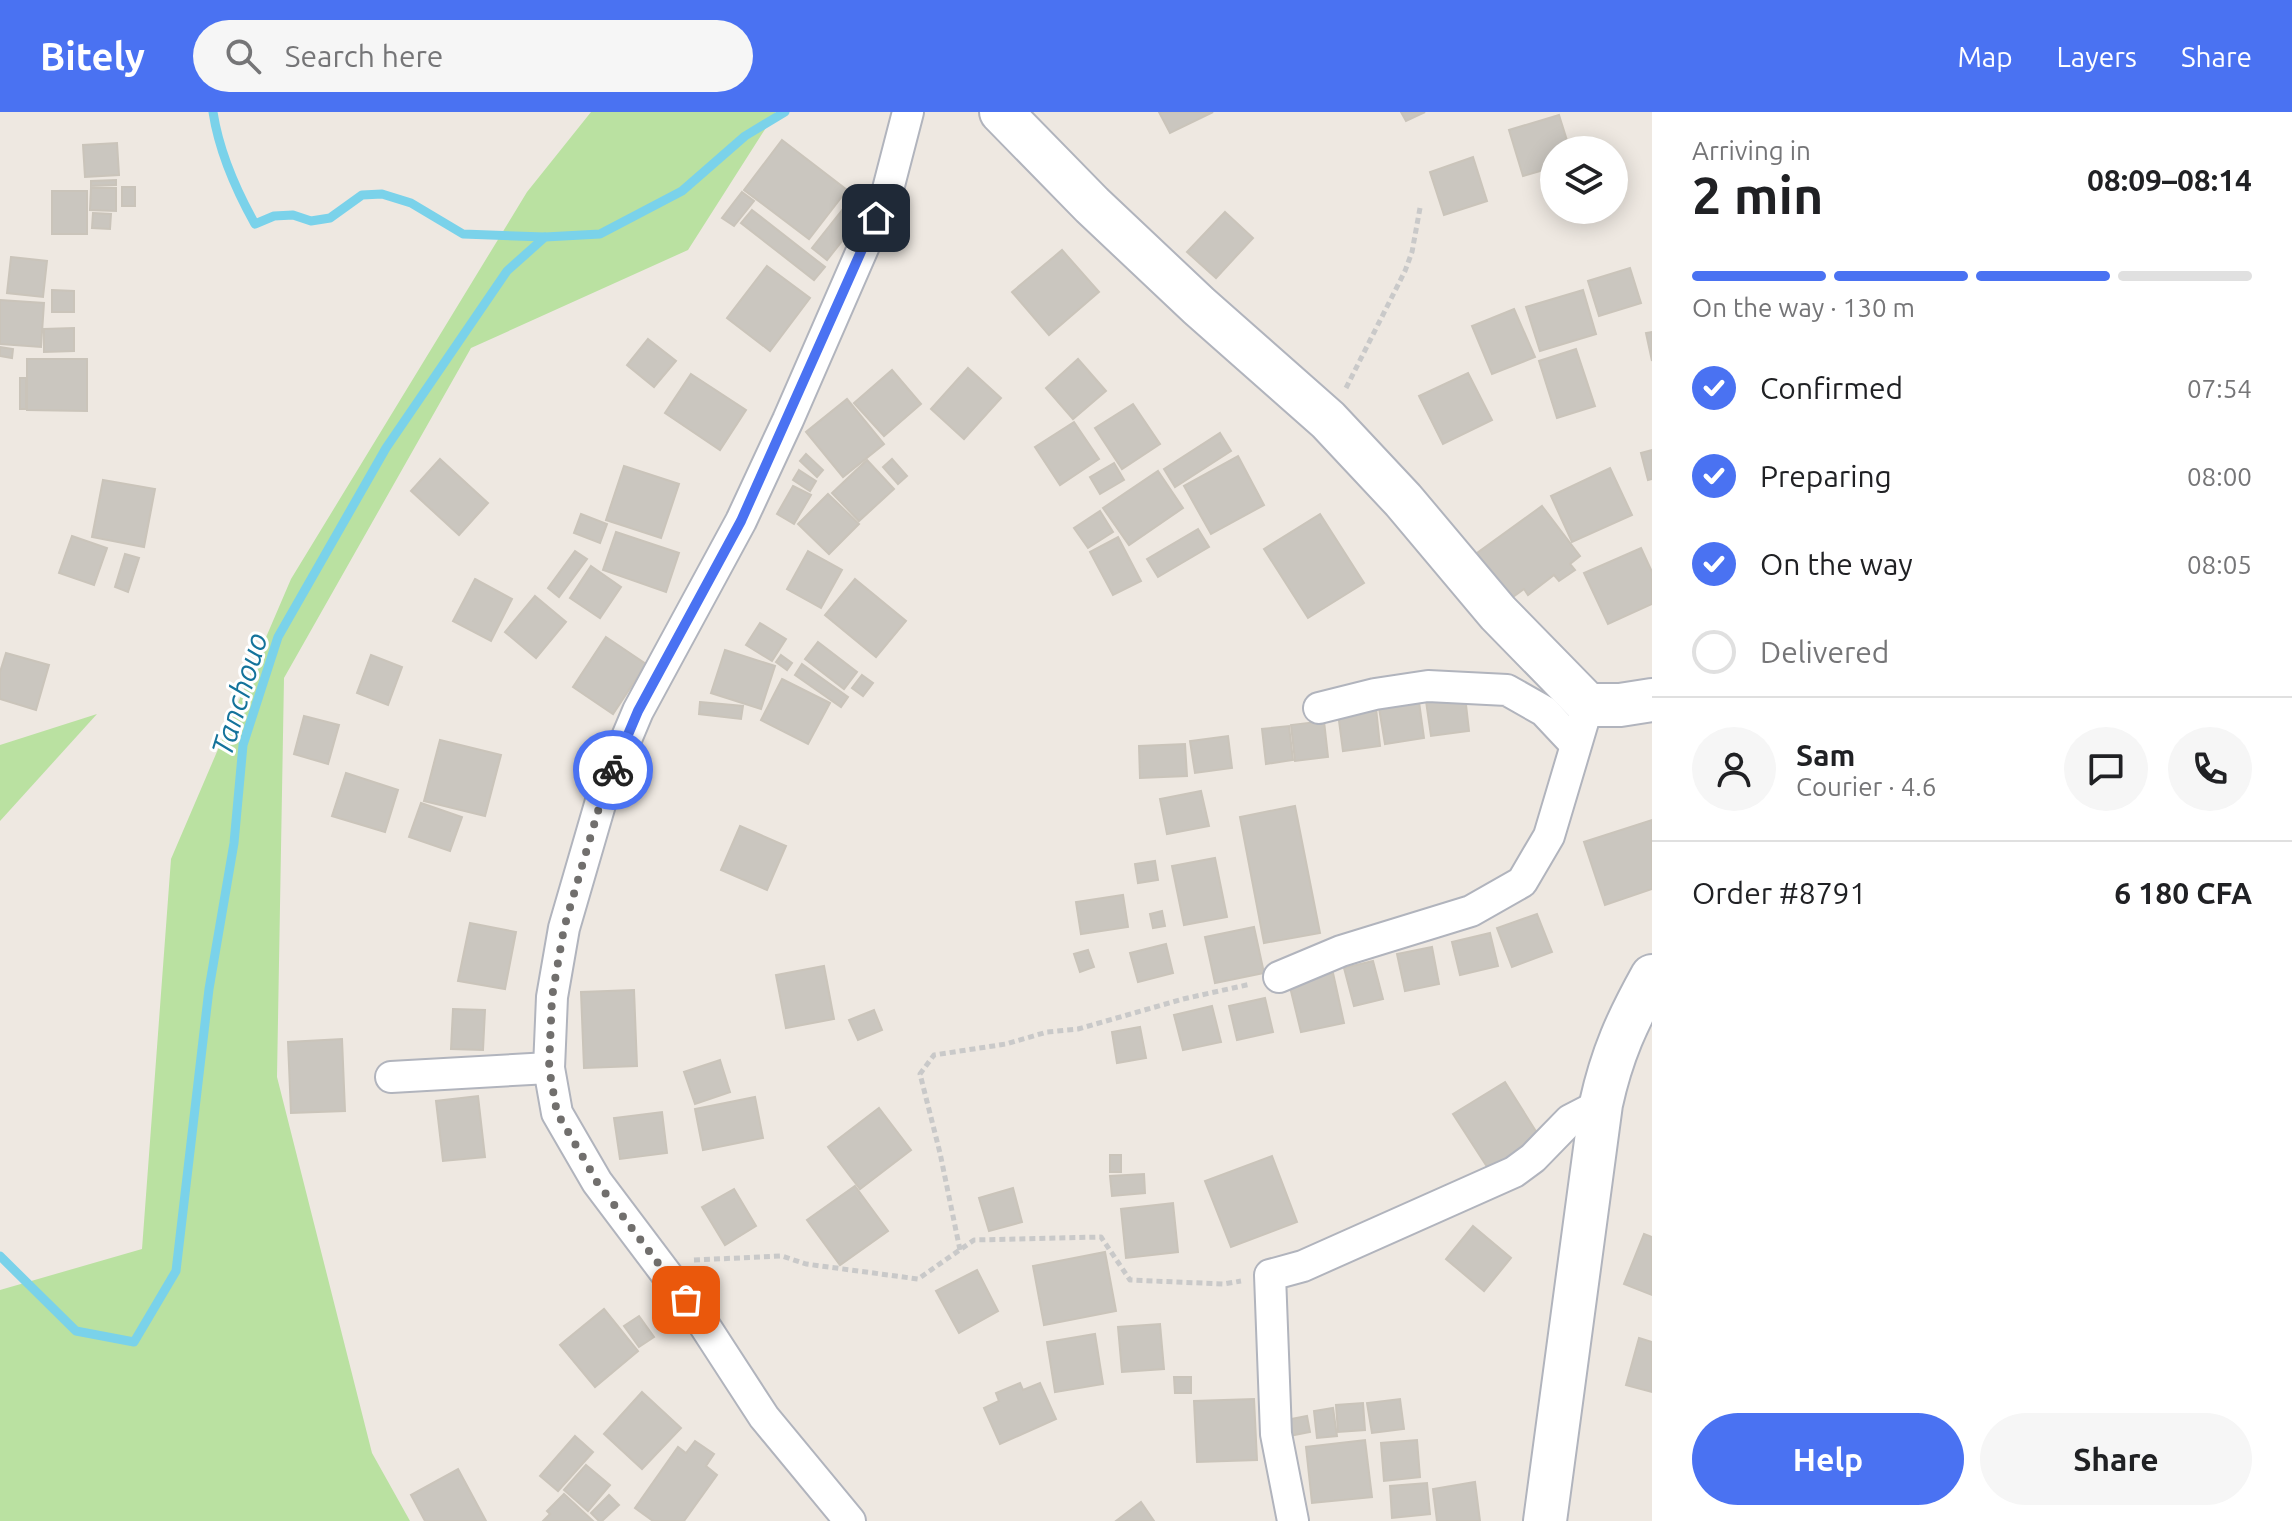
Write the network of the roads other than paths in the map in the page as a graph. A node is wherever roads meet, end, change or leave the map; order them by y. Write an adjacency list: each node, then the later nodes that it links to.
1 (908, 112): 8 (street)
2 (1001, 112): 5 (street)
3 (1652, 700): 5 (street)
4 (1319, 708): 5 (street)
5 (1582, 724): 7 (street)
6 (1652, 976): 10 (street)
7 (1279, 977)
8 (549, 1068): 9 (street); 12 (street)
9 (391, 1077)
10 (1601, 1104): 11 (street); 13 (street)
11 (1553, 1513)
12 (850, 1521)
13 (1293, 1521)

